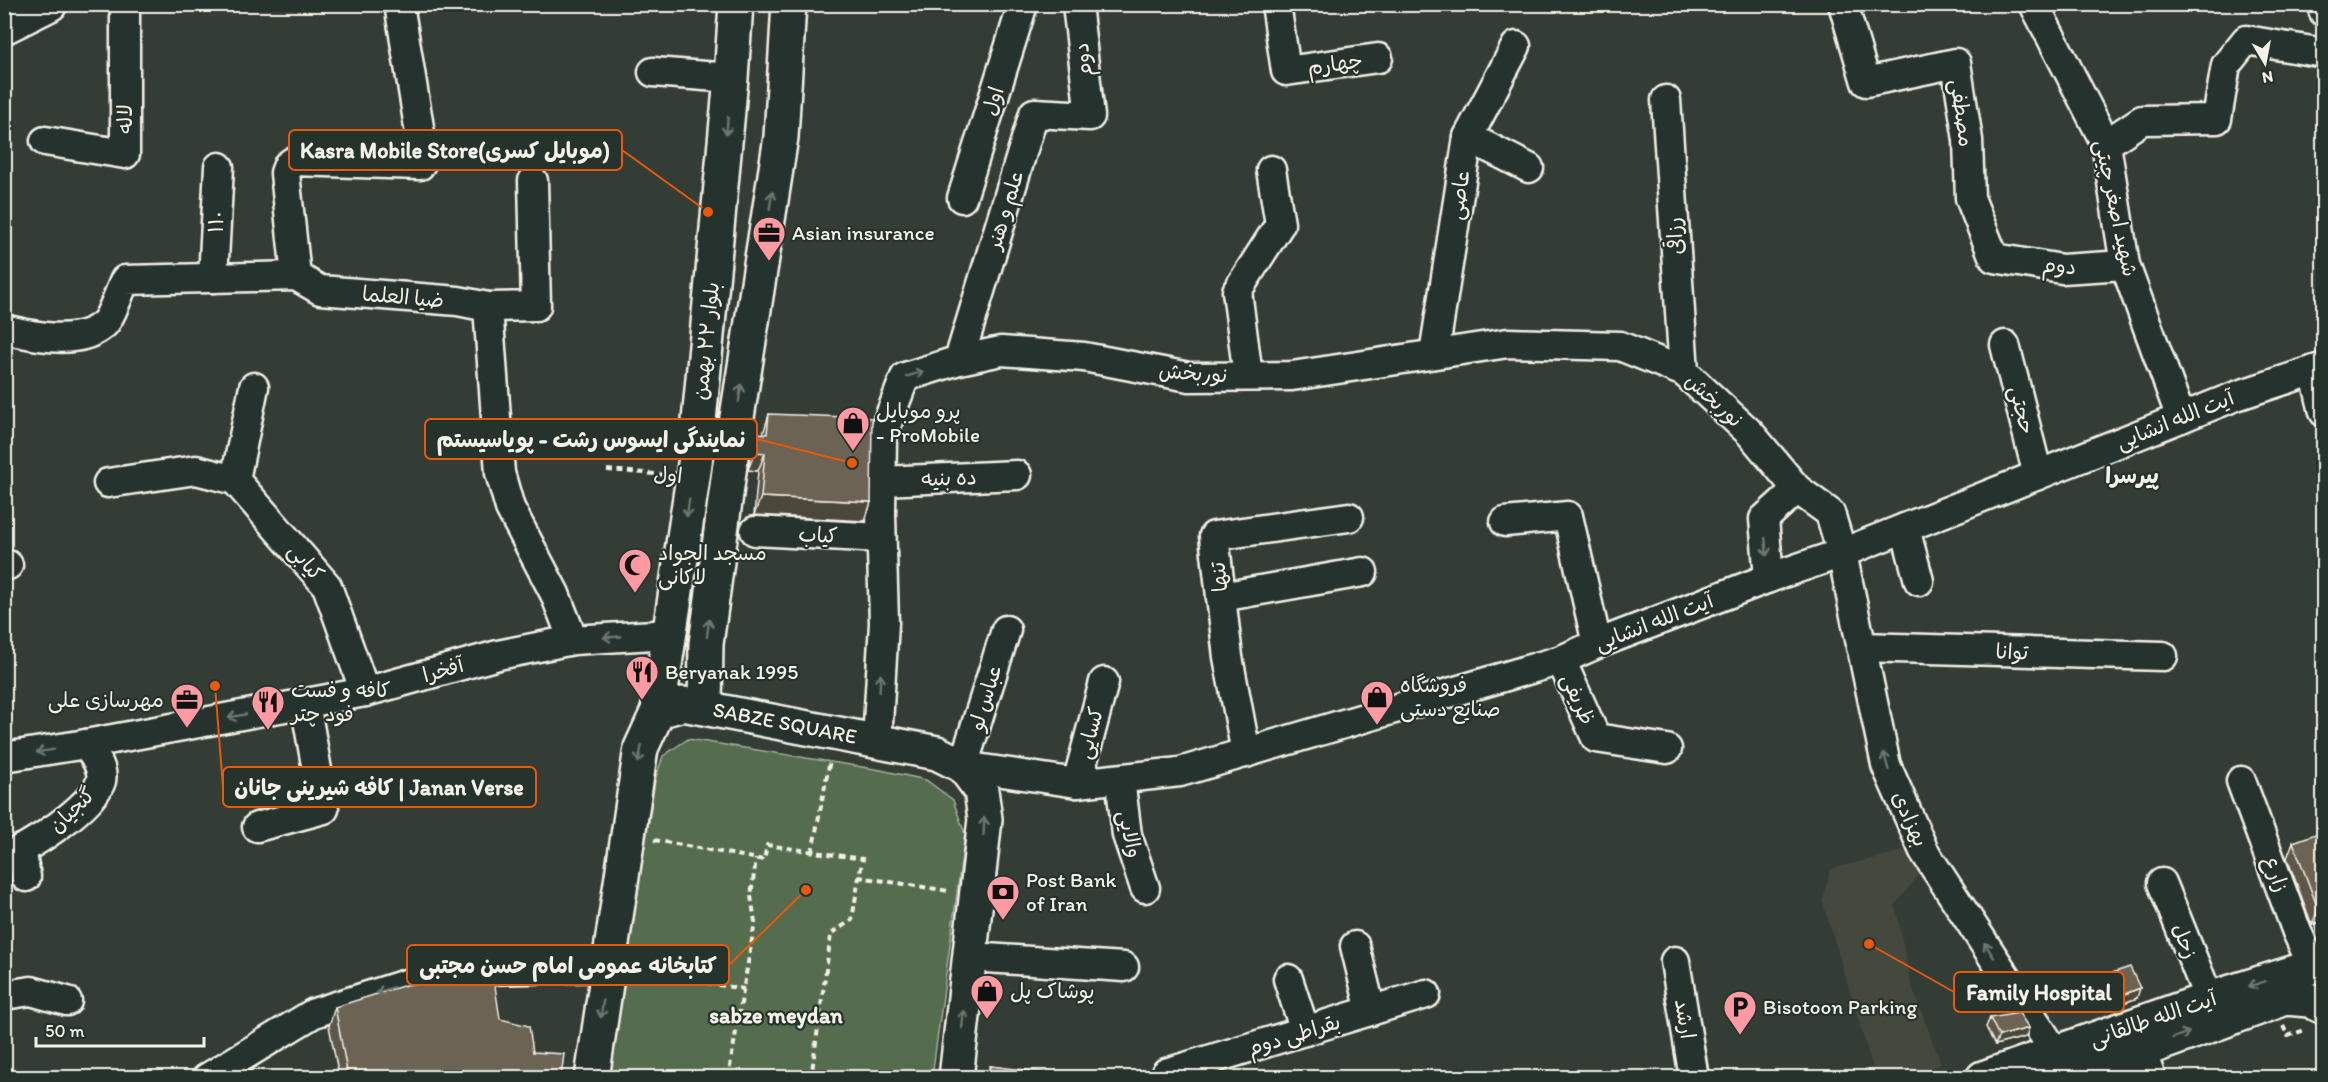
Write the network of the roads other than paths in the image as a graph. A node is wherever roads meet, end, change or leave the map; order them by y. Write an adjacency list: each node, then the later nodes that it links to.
1 (50, 4): 13 (main road)
2 (125, 4): 22 (street, لاله)
3 (399, 4): 31 (street)
4 (736, 4): 18 (main road, بلوار ۲۲ بهمن)
5 (789, 4): 34 (main road, بلوار ۲۲ بهمن, one-way to 5)
6 (1023, 4): 28 (street, اول)
7 (1077, 4): 20 (street, دوم)
8 (1276, 4): 16 (street, چهارم)
9 (1843, 4): 29 (street, مصطفی)
10 (2034, 4): 23 (street, شهید اصغر چیتی)
11 (2321, 4): 12 (street)
12 (2324, 12)
13 (4, 27)
14 (1516, 46): 21 (street, عاصی)
15 (2324, 53): 23 (street)
16 (1378, 58)
17 (653, 72): 18 (street)
18 (731, 78): 33 (main road, بلوار ۲۲ بهمن, one-way to 33)
19 (1666, 100): 41 (street, رزاقی)
20 (1090, 116): 39 (street, علم و هنر)
21 (1468, 137): 25 (street); 38 (street, عاصی)
22 (45, 141)
23 (2106, 144): 30 (street, شهید اصغر چیتی)
24 (219, 167): 32 (street, ۱۱۰)
25 (1529, 168)
26 (1271, 170): 42 (street)
27 (533, 181): 35 (street, ضیا العلما)
28 (962, 198)
29 (1994, 258): 30 (street, دوم)
30 (2125, 266): 45 (street, شهید اصغر چیتی)
31 (296, 276): 32 (street, ضیا العلما); 35 (street, ضیا العلما)
32 (213, 278): 36 (street, ضیا العلما)
33 (711, 296): 34 (main road); 65 (main road, بلوار ۲۲ بهمن, one-way to 65)
34 (754, 302): 69 (main road, بلوار ۲۲ بهمن, one-way to 34)
35 (488, 307): 63 (street)
36 (4, 329)
37 (2005, 345): 47 (street, حجتی)
38 (1434, 354): 41 (street, نوربخش); 42 (street, نوربخش)
39 (959, 360): 42 (street, نوربخش); 49 (street, نوربخش, one-way to 39)
40 (2319, 368): 44 (street); 45 (street, آیت الله انشایی)
41 (1684, 372): 51 (street, نوربخش)
42 (1248, 376)
43 (254, 387): 48 (street)
44 (2324, 412)
45 (2181, 418): 47 (street, آیت الله انشایی)
46 (1017, 475): 49 (street, ده بنیه)
47 (2038, 475): 54 (street, آیت الله انشایی)
48 (235, 480): 50 (street); 71 (street, کیابی)
49 (882, 481): 56 (street, نوربخش)
50 (108, 483)
51 (1797, 489): 57 (street, نوربخش); 59 (street, one-way to 59)
52 (1349, 517): 61 (street, تنها)
53 (1505, 522): 64 (street)
54 (1905, 528): 57 (street, آیت الله انشایی); 60 (street)
55 (755, 531): 56 (street, کیاب)
56 (881, 538): 75 (street, نوربخش, one-way to 56)
57 (1842, 553): 59 (street, آیت الله انشایی); 66 (street, بهزادی)
58 (1363, 572): 61 (street)
59 (1769, 578): 64 (street, آیت الله انشایی)
60 (1918, 581)
61 (1221, 597): 78 (street, تنها)
62 (1006, 630): 80 (street, عباس لو)
63 (573, 640): 65 (street, آفخرا, one-way to 63); 71 (street, آفخرا)
64 (1597, 644): 68 (street, آیت الله انشایی)
65 (668, 646): 69 (main road); 74 (main road, بلوار ۲۲ بهمن)
66 (1862, 647): 67 (street, توانا); 103 (street, بهزادی, one-way to 66)
67 (2163, 656)
68 (1561, 660): 77 (street, ظریفی); 78 (street, آیت الله انشایی)
69 (705, 663): 73 (main road, بلوار ۲۲ بهمن)
70 (1104, 682): 83 (street, کسایی)
71 (365, 692): 72 (street, آفخرا)
72 (305, 703): 76 (street, آفخرا, one-way to 76); 84 (street)
73 (705, 707): 74 (main road, SABZE SQUARE); 75 (main road, SABZE SQUARE)
74 (658, 711): 91 (main road, one-way to 91)
75 (877, 741): 80 (main road, SABZE SQUARE)
76 (86, 744): 79 (street, آفخرا, one-way to 79); 85 (street, گنجیان)
77 (1667, 749)
78 (1246, 753): 81 (street, آیت الله انشایی)
79 (4, 757)
80 (963, 766): 83 (street, آیت الله انشایی); 89 (main road, SABZE SQUARE, one-way to 80)
81 (1120, 779): 83 (street, آیت الله انشایی); 87 (street, والایی)
82 (2241, 781): 93 (street, زارع)
83 (1077, 783)
84 (257, 827)
85 (17, 861)
86 (2162, 883): 97 (street, زحل)
87 (1145, 888)
88 (1355, 946): 100 (street)
89 (970, 957): 92 (street); 106 (main road, SABZE SQUARE, one-way to 89)
90 (1676, 961): 108 (street, ارشد)
91 (608, 967): 104 (street, one-way to 104); 105 (main road, one-way to 105)
92 (1124, 967)
93 (2320, 972): 97 (main road, آیت الله طالقانی, one-way to 97)
94 (1288, 979): 101 (street)
95 (1426, 994): 100 (street, بقراطی دوم)
96 (4, 995): 98 (street)
97 (2209, 999): 103 (main road, آیت الله طالقانی)
98 (67, 1001)
99 (2324, 1007): 102 (main road, آیت الله طالقانی, one-way to 99)
100 (1371, 1011): 101 (street, بقراطی دوم)
101 (1305, 1031): 107 (street, بقراطی دوم)
102 (2146, 1064): 103 (main road, آیت الله طالقانی)
103 (2061, 1065): 109 (main road, آیت الله طالقانی)
104 (207, 1077)
105 (592, 1077)
106 (956, 1077)
107 (1166, 1077)
108 (1694, 1077)
109 (1983, 1077)

